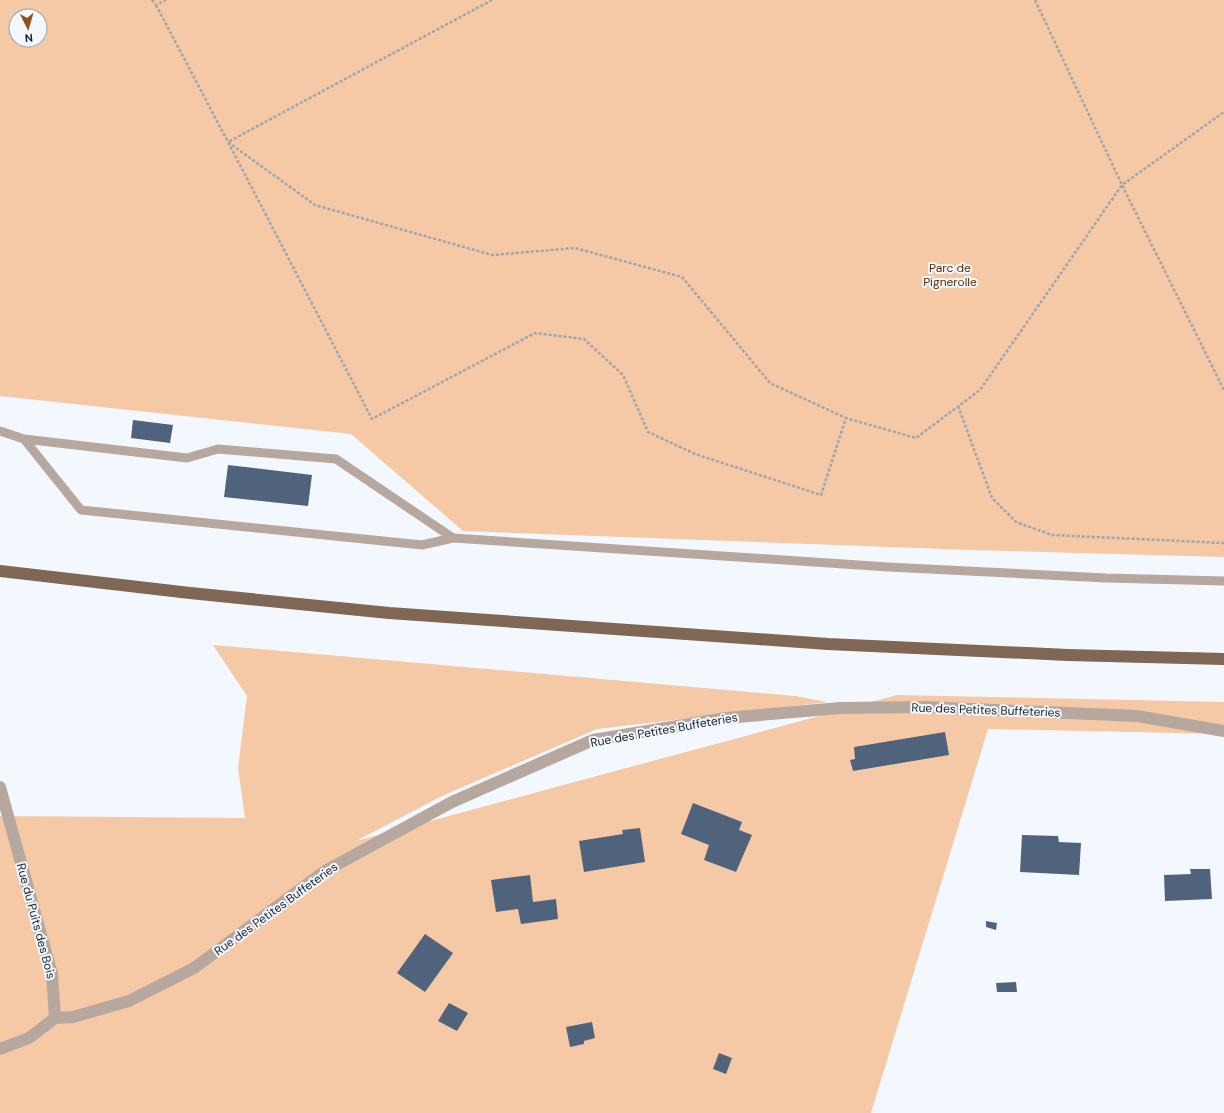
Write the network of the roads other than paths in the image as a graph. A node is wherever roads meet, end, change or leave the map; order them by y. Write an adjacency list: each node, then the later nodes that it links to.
1 (0, 431): 2 (lane)
2 (24, 439): 3 (lane); 3 (lane)
3 (453, 538): 5 (lane)
4 (0, 571): 6 (main road)
5 (1224, 581)
6 (1224, 660)
7 (1224, 731): 9 (street, Rue des Petites Buffeteries)
8 (0, 787): 9 (street, Rue du Puits des Bois)
9 (55, 1018): 10 (street)
10 (0, 1049)

